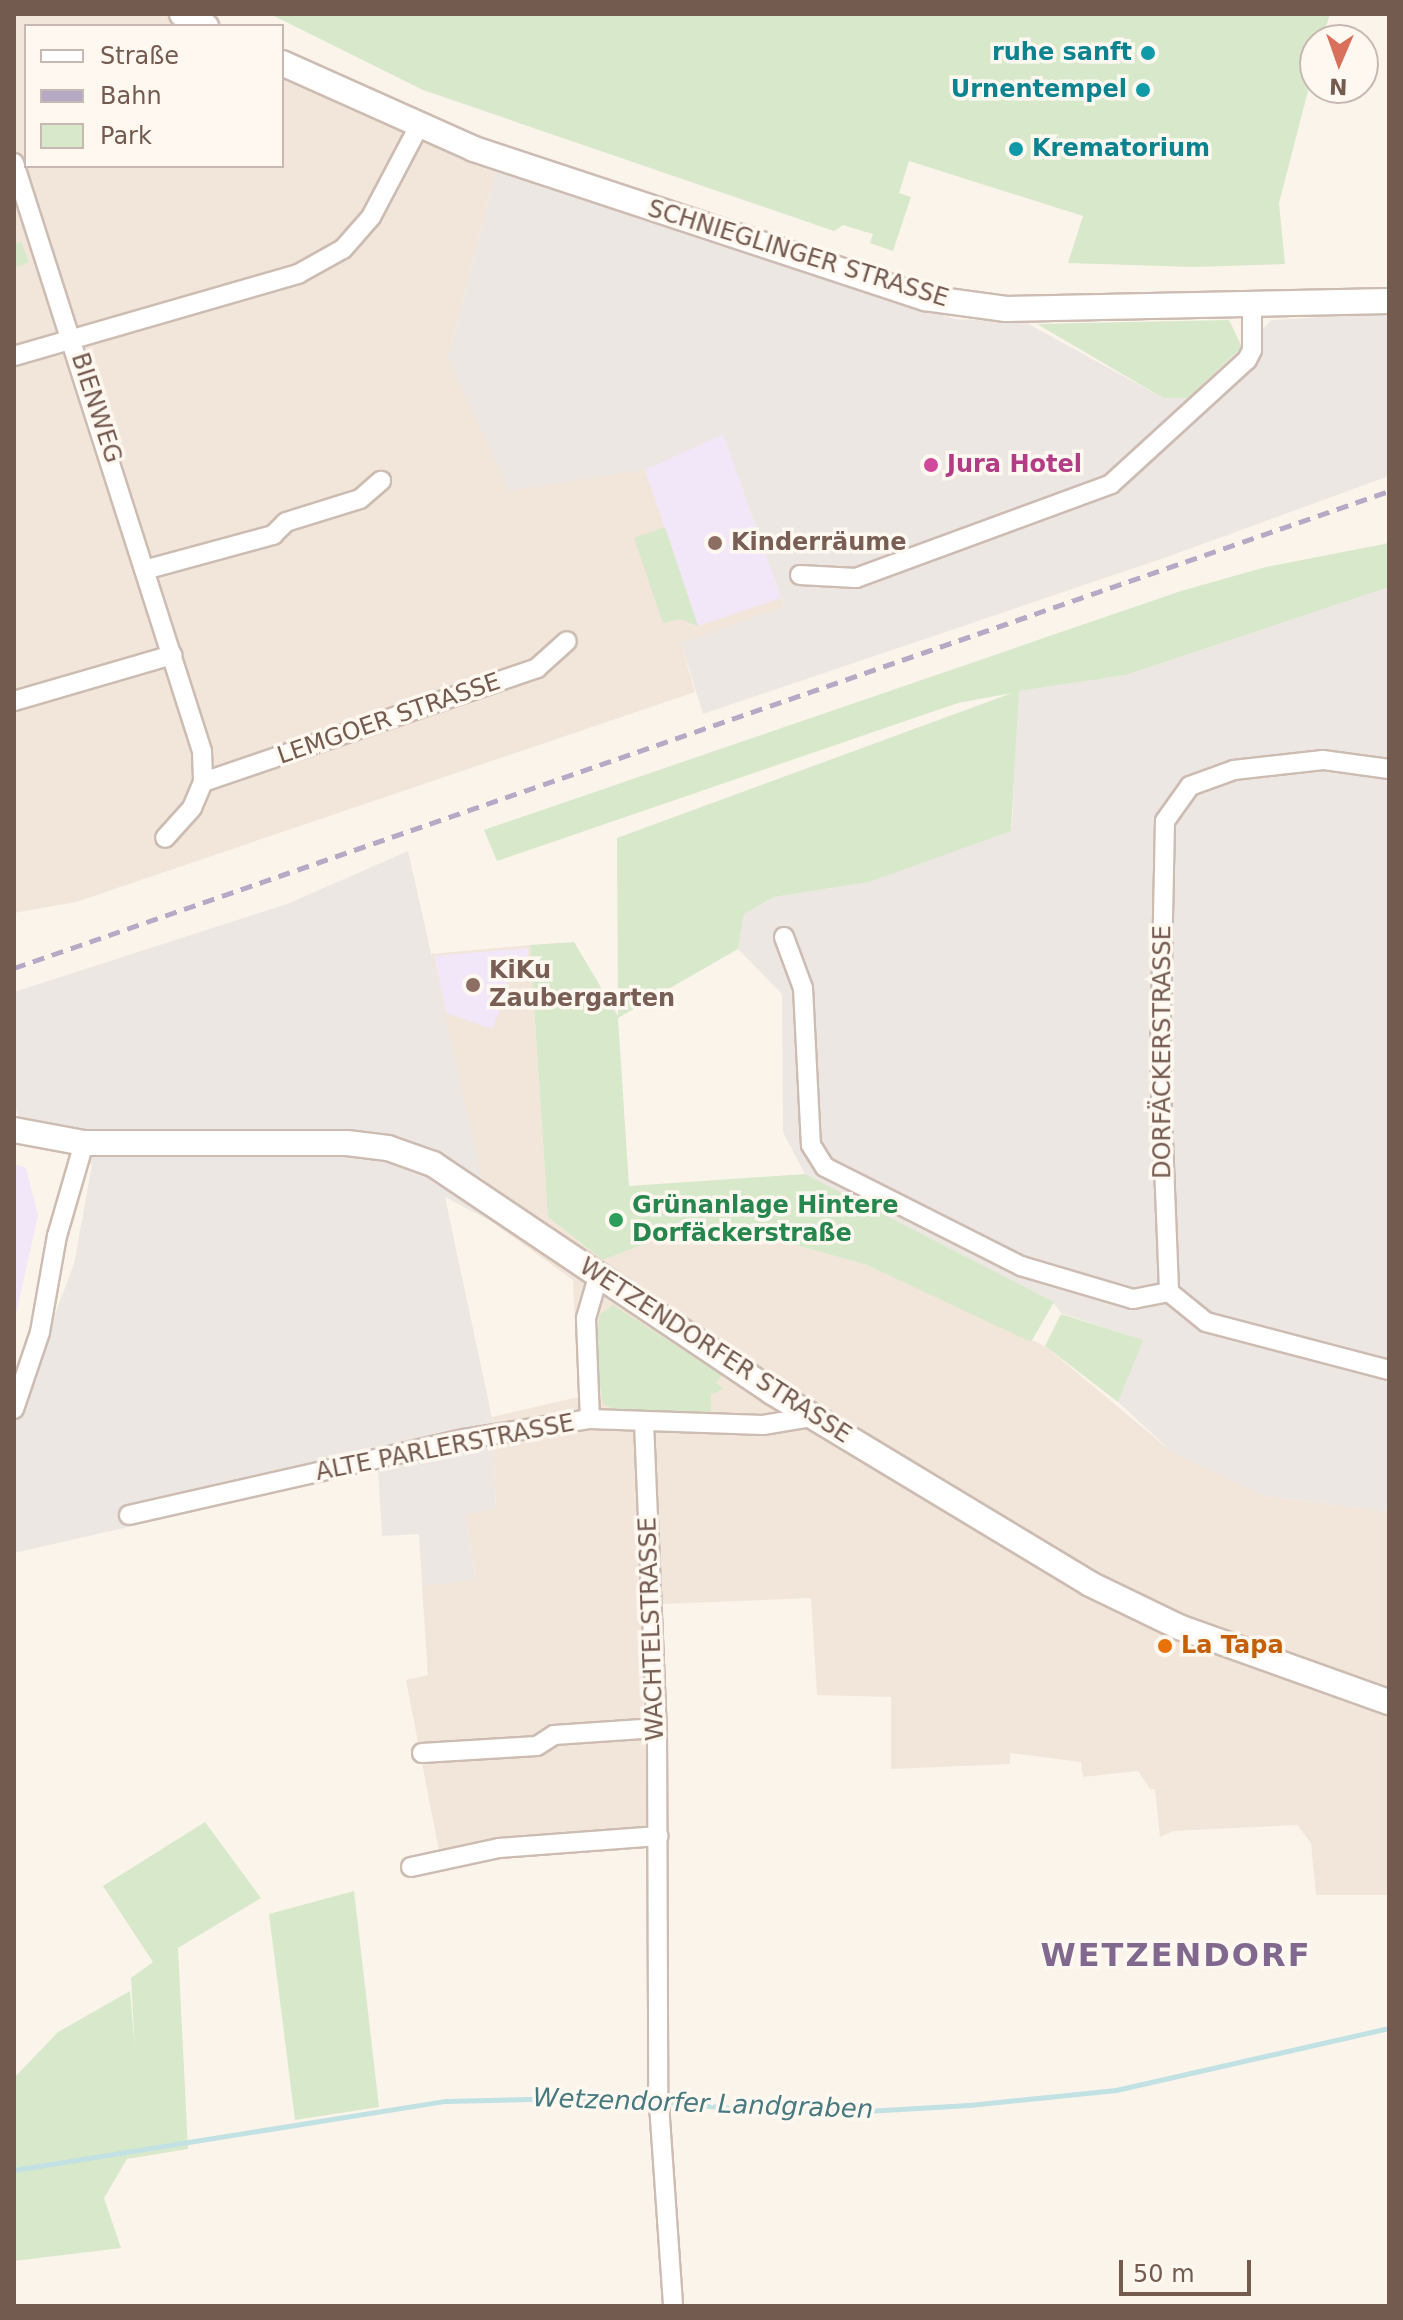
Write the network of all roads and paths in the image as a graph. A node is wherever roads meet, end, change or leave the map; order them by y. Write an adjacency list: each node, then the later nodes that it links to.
1 (182, 14): 2 (street)
2 (202, 24)
3 (284, 64): 4 (street, SCHNIEGLINGER STRASSE)
4 (418, 128): 7 (street, SCHNIEGLINGER STRASSE); 8 (street)
5 (14, 163): 8 (street, BIENWEG)
6 (1389, 301): 7 (street, SCHNIEGLINGER STRASSE)
7 (1252, 304): 12 (street)
8 (74, 339): 9 (street); 11 (street, BIENWEG)
9 (14, 356)
10 (381, 481): 11 (street)
11 (148, 569): 14 (street, BIENWEG)
12 (800, 575)
13 (567, 641): 17 (street, LEMGOER STRASSE)
14 (172, 655): 15 (street); 17 (street, BIENWEG)
15 (14, 701)
16 (1389, 769): 23 (street, DORFÄCKERSTRASSE)
17 (203, 782): 18 (street)
18 (165, 838)
19 (784, 937): 23 (street)
20 (14, 1130): 21 (street, WETZENDORFER STRASSE)
21 (84, 1143): 22 (street, WETZENDORFER STRASSE); 25 (street)
22 (598, 1277): 26 (street, WETZENDORFER STRASSE); 27 (street)
23 (1169, 1292): 24 (street)
24 (1389, 1370)
25 (14, 1409)
26 (812, 1417): 28 (street, ALTE PARLERSTRASSE); 30 (street, WETZENDORFER STRASSE)
27 (590, 1419): 28 (street, ALTE PARLERSTRASSE); 29 (street, ALTE PARLERSTRASSE)
28 (644, 1423): 31 (street, WACHTELSTRASSE)
29 (129, 1515)
30 (1389, 1702)
31 (657, 1728): 32 (street); 33 (street, WACHTELSTRASSE)
32 (422, 1753)
33 (659, 1836): 34 (street); 35 (street, WACHTELSTRASSE)
34 (411, 1867)
35 (673, 2306)

